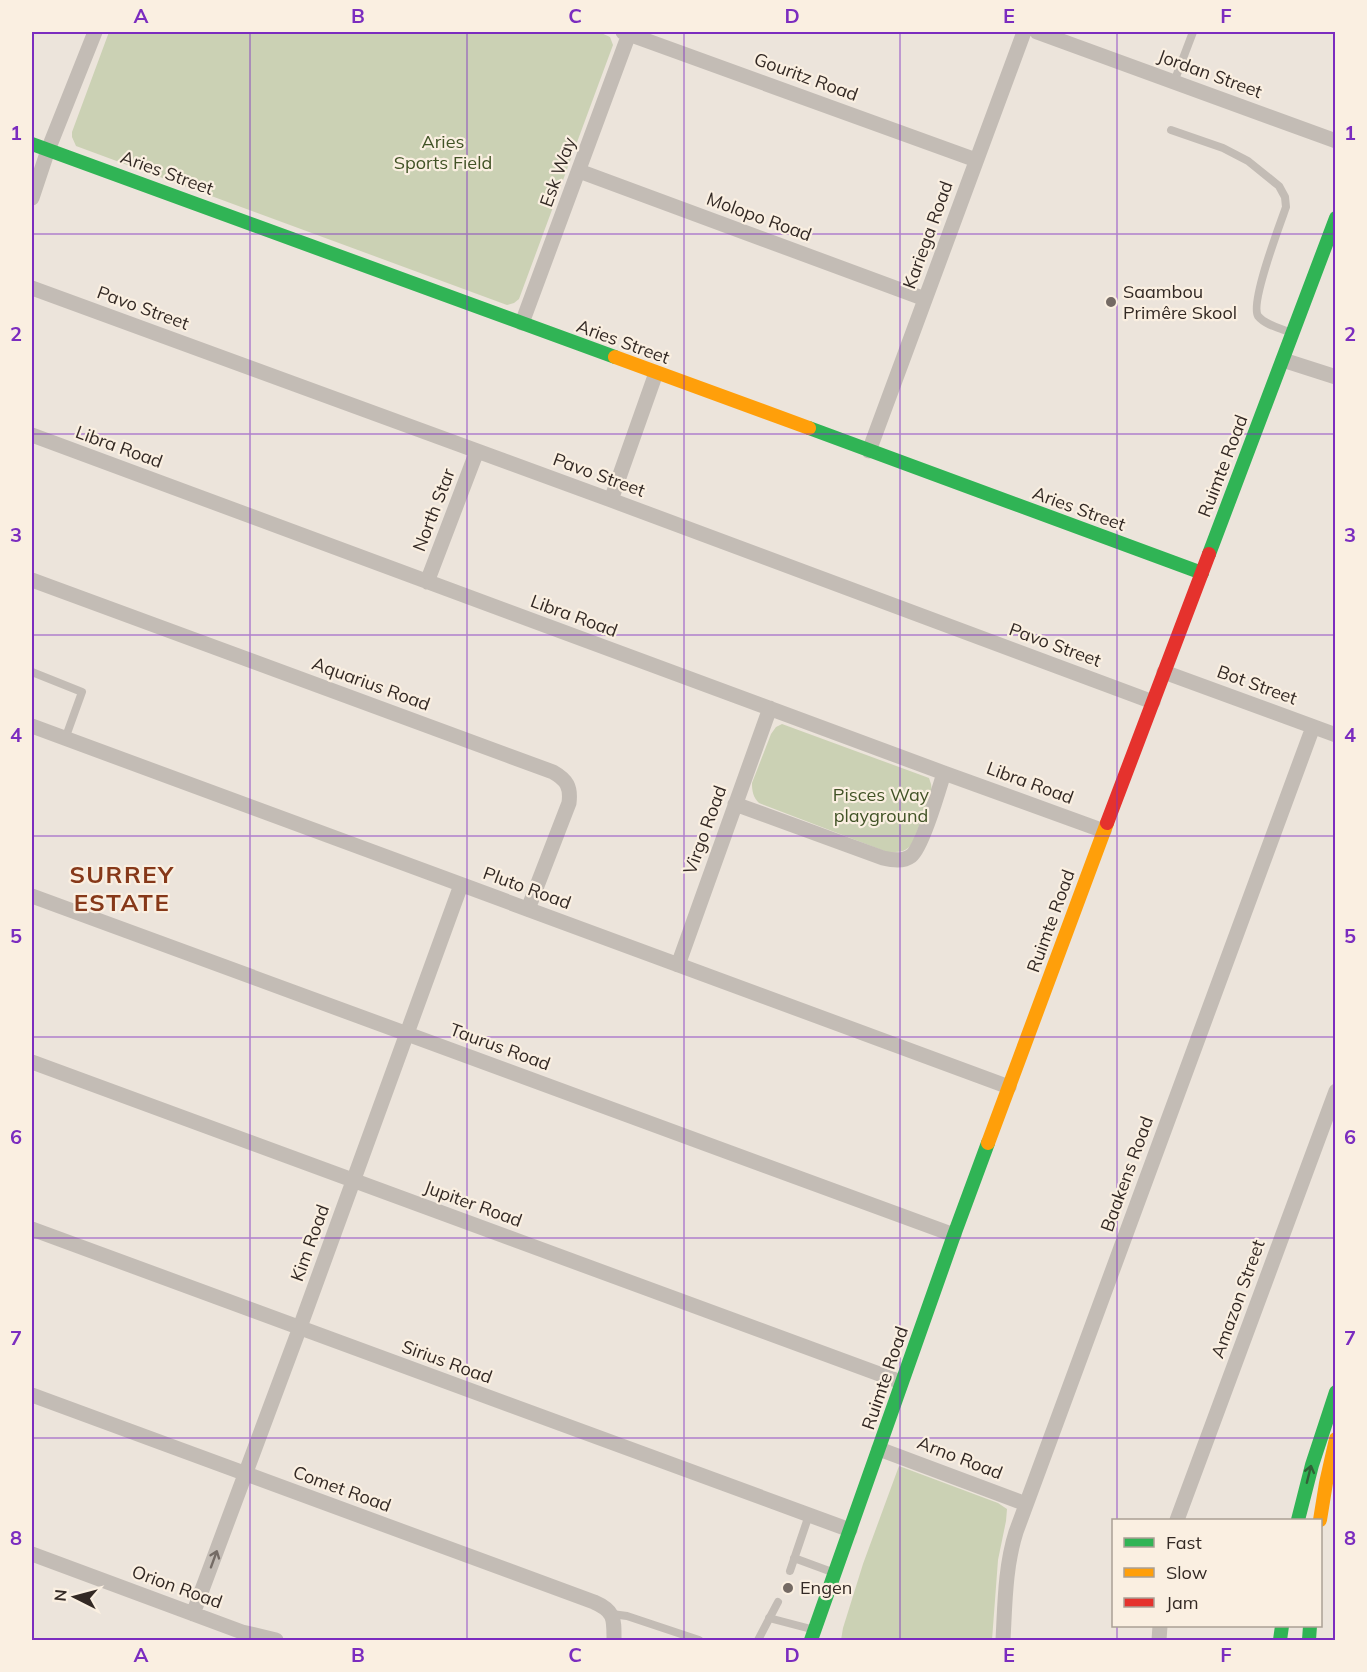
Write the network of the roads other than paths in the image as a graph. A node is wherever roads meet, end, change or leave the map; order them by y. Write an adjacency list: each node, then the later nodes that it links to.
1 (95, 32): 10 (street)
2 (1024, 32): 11 (street, Kariega Road)
3 (1037, 32): 6 (street, Jordan Street)
4 (1193, 32): 6 (lane)
5 (626, 33): 11 (street, Gouritz Road); 12 (street, Esk Way)
6 (1174, 82): 8 (street, Jordan Street)
7 (1171, 130): 18 (lane)
8 (1335, 141)
9 (32, 144): 10 (street, Aries Street)
10 (48, 150): 13 (street); 17 (street, Aries Street)
11 (976, 160): 16 (street, Kariega Road)
12 (579, 171): 16 (street, Molopo Road); 17 (street, Esk Way)
13 (32, 198)
14 (1335, 218): 18 (street, Ruimte Road)
15 (32, 288): 23 (street, Pavo Street)
16 (925, 299): 24 (street, Kariega Road)
17 (522, 323): 20 (street, Aries Street)
18 (1293, 333): 19 (street, Ruimte Road)
19 (1283, 360): 21 (street); 26 (street, Ruimte Road)
20 (656, 373): 24 (street, Aries Street); 25 (street)
21 (1335, 377)
22 (32, 435): 28 (street, Libra Road)
23 (477, 451): 25 (street, Pavo Street); 28 (street, North Star)
24 (869, 452): 26 (street, Aries Street)
25 (611, 500): 31 (street, Pavo Street)
26 (1202, 573): 30 (street, Ruimte Road)
27 (32, 580): 42 (street, Aquarius Road)
28 (427, 582): 32 (street, Libra Road)
29 (32, 672): 36 (lane)
30 (1164, 672): 31 (street, Ruimte Road); 34 (street, Bot Street)
31 (1153, 702): 39 (street, Ruimte Road)
32 (770, 708): 37 (street, Libra Road); 38 (street, Virgo Road)
33 (32, 726): 36 (street, Pluto Road)
34 (1313, 727): 35 (street, Bot Street); 58 (street, Baakens Road)
35 (1335, 735)
36 (65, 739): 40 (street, Pluto Road)
37 (944, 773): 38 (street); 39 (street, Libra Road)
38 (735, 804): 43 (street, Virgo Road)
39 (1104, 831): 46 (street, Ruimte Road)
40 (461, 885): 42 (street, Pluto Road); 44 (street, Kim Road)
41 (32, 896): 44 (street, Taurus Road)
42 (528, 909): 43 (street, Pluto Road)
43 (678, 965): 46 (street, Pluto Road)
44 (407, 1034): 48 (street, Kim Road); 50 (street, Taurus Road)
45 (32, 1062): 48 (street, Jupiter Road)
46 (1009, 1088): 50 (street, Ruimte Road)
47 (1335, 1091): 60 (street, Amazon Street)
48 (353, 1181): 51 (street, Kim Road); 52 (street, Jupiter Road)
49 (32, 1229): 51 (street, Sirius Road)
50 (954, 1235): 52 (street, Ruimte Road)
51 (300, 1328): 57 (street, Kim Road); 59 (street, Sirius Road)
52 (901, 1382): 56 (street, Ruimte Road)
53 (1335, 1392): 61 (street, one-way to 53)
54 (32, 1395): 57 (street, Comet Road)
55 (1335, 1438): 62 (street)
56 (879, 1449): 58 (street, Arno Road); 63 (street, Ruimte Road)
57 (245, 1474): 69 (street, Kim Road, one-way to 57); 70 (street, Comet Road)
58 (1026, 1504): 77 (street, Baakens Road)
59 (809, 1515): 63 (street, Sirius Road); 65 (lane)
60 (1178, 1519)
61 (1298, 1519)
62 (1320, 1519)
63 (850, 1530): 67 (street, Ruimte Road)
64 (32, 1554): 69 (street, Orion Road)
65 (794, 1558): 66 (lane); 67 (lane)
66 (790, 1571)
67 (834, 1573): 72 (street, Ruimte Road)
68 (778, 1602): 71 (lane)
69 (193, 1614): 73 (street, Orion Road)
70 (612, 1614): 74 (street); 75 (lane)
71 (769, 1618): 72 (lane); 76 (lane)
72 (818, 1634)
73 (276, 1641)
74 (614, 1641)
75 (699, 1641)
76 (758, 1641)
77 (1003, 1641)

